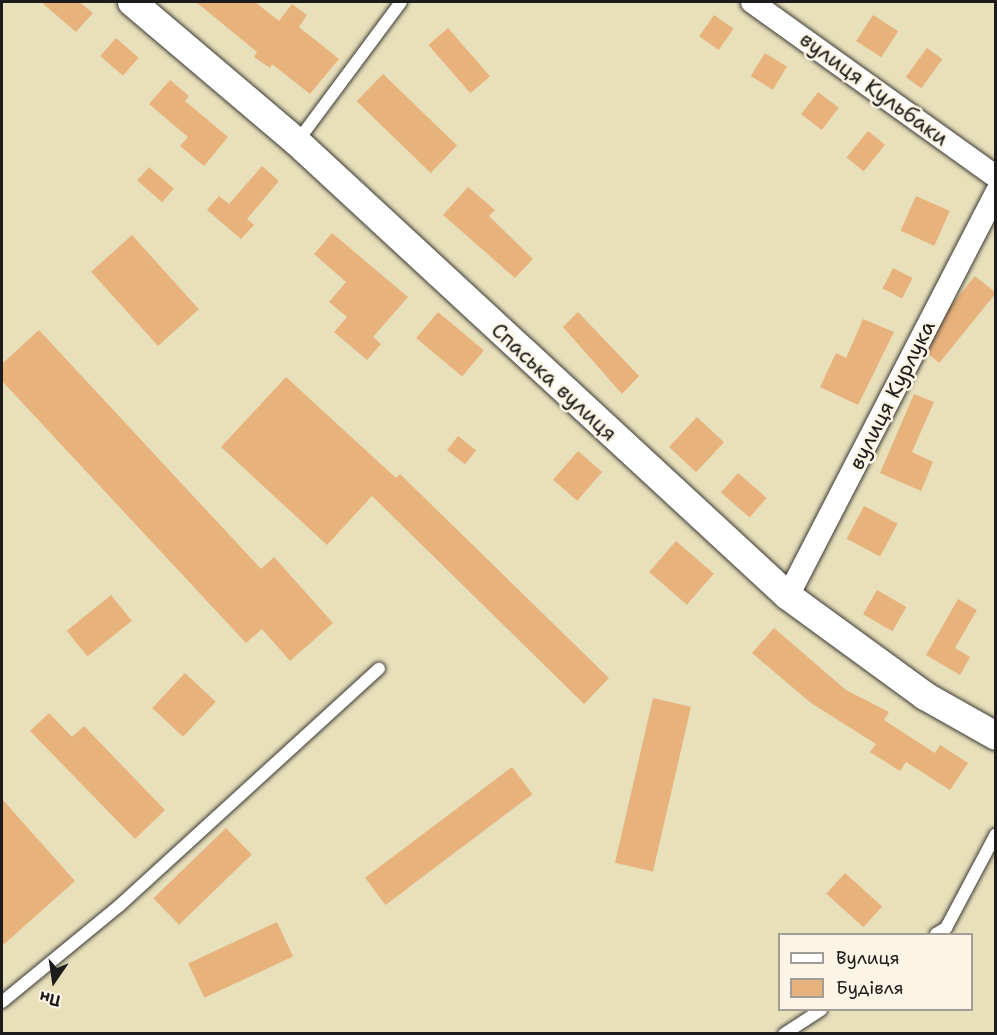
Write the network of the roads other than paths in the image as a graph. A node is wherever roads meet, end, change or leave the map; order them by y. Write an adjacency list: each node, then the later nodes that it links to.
1 (132, 2): 4 (street, Спаська вулиця)
2 (401, 2): 4 (lane)
3 (753, 2): 5 (street, вулиця Кульбаки)
4 (297, 142): 7 (street, Спаська вулиця)
5 (996, 177)
6 (996, 193): 7 (street, вулиця Курлука)
7 (788, 596): 9 (street, Спаська вулиця)
8 (379, 669): 12 (lane)
9 (996, 735)
10 (996, 834): 11 (lane)
11 (938, 933)
12 (2, 1002)
13 (819, 1011): 14 (lane)
14 (784, 1034)

